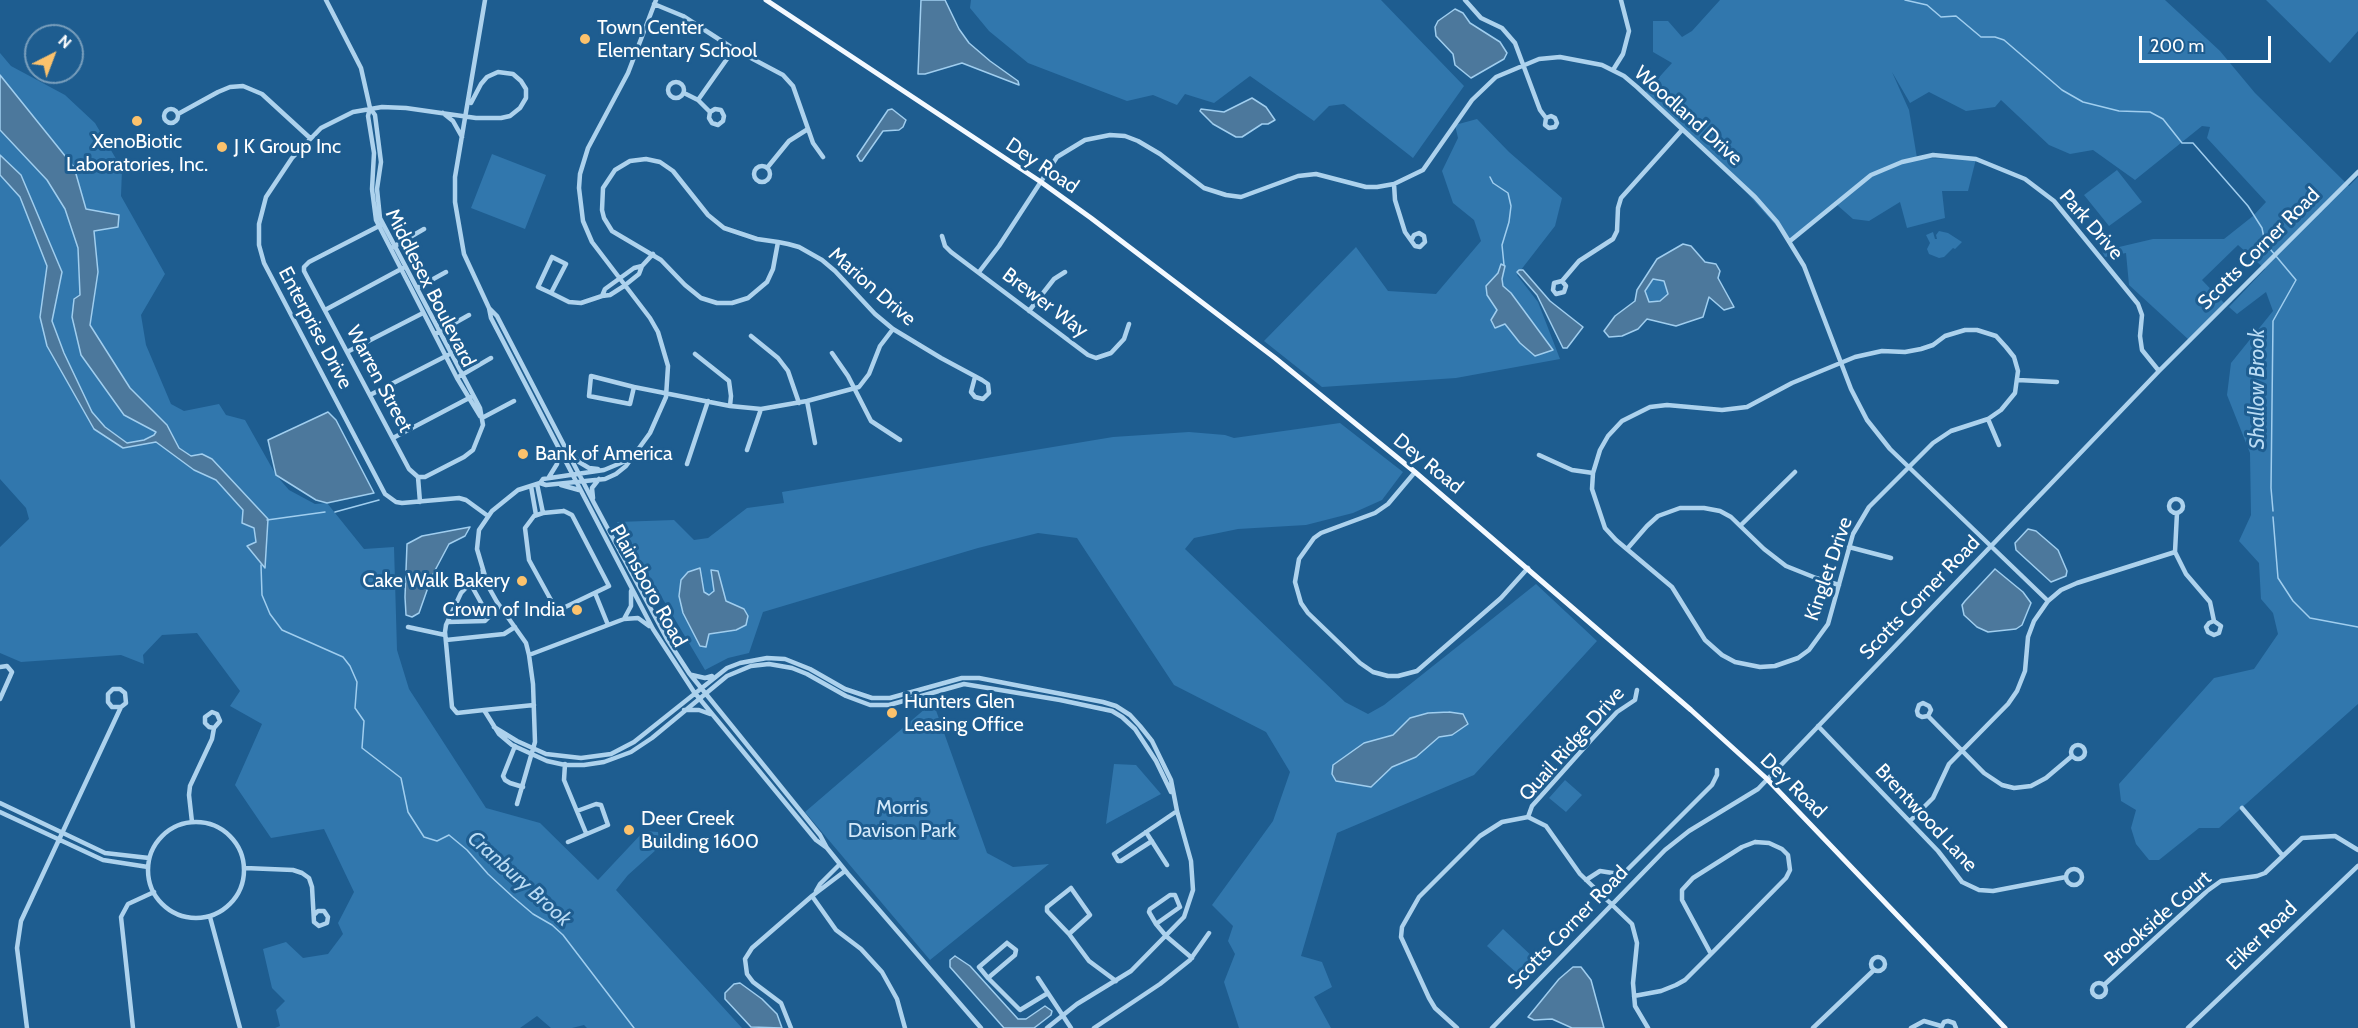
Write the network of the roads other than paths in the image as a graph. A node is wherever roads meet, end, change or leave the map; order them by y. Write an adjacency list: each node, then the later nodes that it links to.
1 (326, 0): 12 (street)
2 (766, 0): 26 (main road, Dey Road)
3 (1465, 0): 8 (street)
4 (1621, 0): 9 (street)
5 (485, 1): 13 (street)
6 (655, 2): 7 (street); 41 (street)
7 (735, 49): 11 (street); 19 (street)
8 (1523, 65): 9 (street, Woodland Drive); 18 (street); 27 (street, Woodland Drive)
9 (1613, 70): 20 (street, Woodland Drive)
10 (684, 93): 11 (street)
11 (698, 100): 15 (street)
12 (370, 108): 14 (street); 22 (street, Enterprise Drive); 28 (street, Middlesex Boulevard)
13 (468, 108): 17 (street, Plainsboro Road); 17 (street)
14 (441, 112): 17 (street); 21 (street)
15 (710, 112)
16 (178, 114): 22 (street)
17 (466, 116): 21 (street, Plainsboro Road)
18 (1546, 118)
19 (808, 129): 23 (street); 24 (street)
20 (1682, 130): 32 (street, Woodland Drive); 42 (street)
21 (462, 137): 47 (street, Plainsboro Road)
22 (310, 138): 105 (street, Enterprise Drive)
23 (823, 157)
24 (767, 168)
25 (2358, 172): 62 (street, Scotts Corner Road)
26 (1041, 182): 27 (street, Woodland Drive); 39 (street, Woodland Drive); 92 (main road, Dey Road)
27 (1394, 184): 31 (street)
28 (381, 225): 34 (street, Middlesex Boulevard); 48 (street, Warren Street)
29 (424, 229): 34 (street)
30 (942, 236): 39 (street, Brewer Way)
31 (1412, 239)
32 (1790, 241): 61 (street, Woodland Drive); 62 (street, Park Drive)
33 (778, 242): 35 (street, Marion Drive); 35 (street, Marion Drive); 53 (street, Marion Drive)
34 (393, 247): 37 (street, Middlesex Boulevard)
35 (653, 255): 36 (street)
36 (642, 266): 41 (street); 43 (street)
37 (403, 268): 44 (street, Middlesex Boulevard); 48 (street)
38 (446, 272): 44 (street)
39 (979, 272): 49 (street, Brewer Way)
40 (1065, 272): 49 (street)
41 (619, 279): 43 (street); 46 (street)
42 (1562, 281)
43 (624, 286): 46 (street); 69 (street)
44 (414, 290): 50 (street, Middlesex Boulevard)
45 (551, 293): 45 (street); 46 (street)
46 (602, 296)
47 (489, 308): 80 (street, Plainsboro Road); 84 (street, Plainsboro Road)
48 (325, 310): 56 (street, Warren Street)
49 (1029, 310): 52 (street, Brewer Way)
50 (426, 312): 54 (street, Middlesex Boulevard); 56 (street)
51 (469, 315): 54 (street)
52 (1129, 324)
53 (893, 329): 64 (street, Marion Drive); 68 (street)
54 (437, 333): 59 (street, Middlesex Boulevard)
55 (751, 336): 75 (street)
56 (347, 352): 70 (street, Warren Street)
57 (832, 353): 68 (street)
58 (695, 354): 76 (street)
59 (448, 355): 63 (street, Middlesex Boulevard); 70 (street)
60 (491, 358): 63 (street)
61 (1842, 362): 65 (street, Kinglet Drive); 90 (street, Woodland Drive); 94 (street, Kinglet Drive)
62 (2159, 370): 112 (street, Scotts Corner Road)
63 (460, 376): 71 (street, Middlesex Boulevard)
64 (975, 377): 64 (street)
65 (2018, 380): 66 (street); 79 (street)
66 (2057, 382)
67 (634, 387): 67 (street); 69 (street)
68 (854, 390): 74 (street); 82 (street)
69 (667, 392): 73 (street); 88 (street)
70 (370, 396): 81 (street, Warren Street)
71 (471, 397): 78 (street, Middlesex Boulevard); 81 (street)
72 (514, 401): 78 (street)
73 (708, 401): 76 (street); 89 (street)
74 (807, 401): 75 (street); 83 (street)
75 (799, 403): 77 (street)
76 (730, 406): 77 (street)
77 (761, 409): 86 (street)
78 (482, 418): 97 (street)
79 (1988, 418): 85 (street); 90 (street, Kinglet Drive)
80 (560, 437): 91 (street); 96 (street, Plainsboro Road)
81 (393, 438): 97 (street, Warren Street)
82 (900, 440)
83 (815, 443)
84 (555, 444): 95 (street, Plainsboro Road); 98 (street)
85 (1999, 445)
86 (747, 450)
87 (1539, 455): 94 (street)
88 (628, 460): 91 (street); 99 (street)
89 (687, 464)
90 (1908, 466): 112 (street, Woodland Drive); 113 (street, Kinglet Drive)
91 (604, 470): 96 (street)
92 (1415, 472): 117 (main road, Dey Road); 117 (street)
93 (1795, 472): 111 (street)
94 (1593, 473): 114 (street, Kinglet Drive)
95 (571, 474): 96 (street); 98 (street); 101 (street, Plainsboro Road)
96 (578, 474): 100 (street, Plainsboro Road)
97 (418, 477): 105 (street)
98 (549, 478): 102 (street)
99 (600, 479): 100 (street); 106 (street)
100 (581, 480): 101 (street); 106 (street, Plainsboro Road)
101 (574, 481): 103 (street); 104 (street, Plainsboro Road)
102 (536, 484): 103 (street); 107 (street); 109 (street); 110 (street)
103 (556, 484): 104 (street)
104 (579, 490): 120 (street, Plainsboro Road)
105 (420, 502): 110 (street, Enterprise Drive)
106 (594, 503): 134 (street, Plainsboro Road)
107 (543, 513): 109 (street); 122 (street)
108 (2177, 513): 115 (street)
109 (536, 515): 122 (street)
110 (488, 516): 118 (street)
111 (1741, 525): 114 (street); 121 (street)
112 (1990, 546): 123 (street, Woodland Drive); 150 (street, Scotts Corner Road)
113 (1849, 547): 116 (street); 121 (street, Kinglet Drive)
114 (1627, 549): 121 (street, Kinglet Drive)
115 (2175, 552): 123 (street); 125 (street)
116 (1891, 558)
117 (1528, 568): 161 (main road, Dey Road)
118 (483, 570): 119 (street); 129 (street)
119 (470, 583): 126 (street); 126 (street)
120 (628, 583): 124 (street); 130 (street, Plainsboro Road)
121 (1839, 585)
122 (595, 593): 127 (street)
123 (2048, 601): 155 (street)
124 (624, 619): 127 (street); 130 (street)
125 (2214, 621)
126 (448, 622): 131 (street)
127 (608, 625): 132 (street)
128 (408, 627): 131 (street)
129 (515, 627): 131 (street); 132 (street)
130 (653, 629): 140 (street, Plainsboro Road)
131 (445, 638): 146 (street)
132 (530, 655): 144 (street)
133 (0, 667): 137 (street)
134 (688, 673): 135 (street); 138 (street, Plainsboro Road)
135 (718, 674): 138 (street); 163 (street)
136 (0, 681): 137 (street)
137 (8, 681): 143 (street)
138 (700, 688): 140 (street); 141 (street, Plainsboro Road)
139 (1637, 690): 170 (street, Quail Ridge Drive)
140 (694, 692): 142 (street, Plainsboro Road); 158 (street)
141 (704, 694): 142 (street); 163 (street); 179 (street, Plainsboro Road)
142 (699, 698): 147 (street); 148 (street, Plainsboro Road)
143 (0, 699)
144 (534, 705): 146 (street); 154 (street)
145 (121, 708): 145 (street); 174 (street)
146 (484, 710): 151 (street)
147 (684, 710): 148 (street); 159 (street)
148 (713, 715): 179 (street, Plainsboro Road)
149 (1928, 716): 155 (street)
150 (1818, 726): 161 (street, Scotts Corner Road); 171 (street, Brentwood Lane)
151 (494, 727): 153 (street); 154 (street)
152 (214, 728): 172 (street)
153 (515, 746): 156 (street); 162 (street)
154 (534, 749): 156 (street); 158 (street)
155 (1962, 750): 157 (street); 171 (street)
156 (532, 756): 159 (street); 162 (street)
157 (2072, 756)
158 (566, 758): 159 (street)
159 (565, 765): 167 (street)
160 (1717, 770): 190 (street)
161 (1767, 779): 193 (street, Scotts Corner Road); 226 (main road, Dey Road)
162 (523, 787): 165 (street)
163 (1173, 794): 168 (street)
164 (0, 803): 174 (street)
165 (517, 804)
166 (2242, 808): 181 (street)
167 (577, 811): 175 (street); 175 (street)
168 (1177, 811): 173 (street); 199 (street)
169 (0, 812): 176 (street)
170 (1528, 817): 190 (street, Quail Ridge Drive); 220 (street, Quail Ridge Drive)
171 (1910, 821): 189 (street, Brentwood Lane)
172 (192, 822): 182 (street); 187 (street)
173 (1146, 832): 177 (street); 177 (street)
174 (63, 833): 176 (street); 182 (street)
175 (586, 833): 178 (street)
176 (60, 840): 186 (street); 211 (street)
177 (1152, 841): 184 (street)
178 (568, 842)
179 (827, 848): 183 (street, Plainsboro Road)
180 (2358, 850): 181 (street, Brookside Court)
181 (2283, 856): 206 (street, Brookside Court)
182 (150, 858): 186 (street)
183 (840, 864): 188 (street, Plainsboro Road); 192 (street)
184 (1167, 865)
185 (2358, 866): 227 (street, Eiker Road)
186 (148, 867): 191 (street)
187 (245, 868): 194 (street); 195 (street)
188 (845, 871): 192 (street); 216 (street, Plainsboro Road)
189 (2066, 877)
190 (1586, 880): 193 (street, Quail Ridge Drive)
191 (154, 892): 195 (street); 212 (street)
192 (814, 894): 214 (street); 215 (street)
193 (1611, 904): 208 (street, Quail Ridge Drive); 221 (street, Scotts Corner Road)
194 (314, 915)
195 (210, 916): 213 (street)
196 (1156, 924): 196 (street); 199 (street)
197 (1209, 933): 201 (street)
198 (1068, 934): 198 (street); 205 (street)
199 (1166, 936): 201 (street); 205 (street)
200 (1711, 954): 200 (street); 208 (street)
201 (1192, 958): 219 (street)
202 (1874, 970): 223 (street)
203 (988, 978): 203 (street); 207 (street)
204 (1038, 978): 207 (street)
205 (1116, 981): 209 (street)
206 (2104, 985)
207 (1048, 993): 209 (street)
208 (1634, 996): 222 (street)
209 (1063, 1014): 217 (street); 218 (street)
210 (1941, 1027): 224 (street); 225 (street)
211 (27, 1028)
212 (133, 1028)
213 (240, 1028)
214 (791, 1028)
215 (905, 1028)
216 (981, 1028)
217 (1047, 1028)
218 (1071, 1028)
219 (1094, 1028)
220 (1457, 1028)
221 (1492, 1028)
222 (1648, 1028)
223 (1813, 1028)
224 (1911, 1028)
225 (1956, 1028)
226 (2006, 1028)
227 (2188, 1028)

